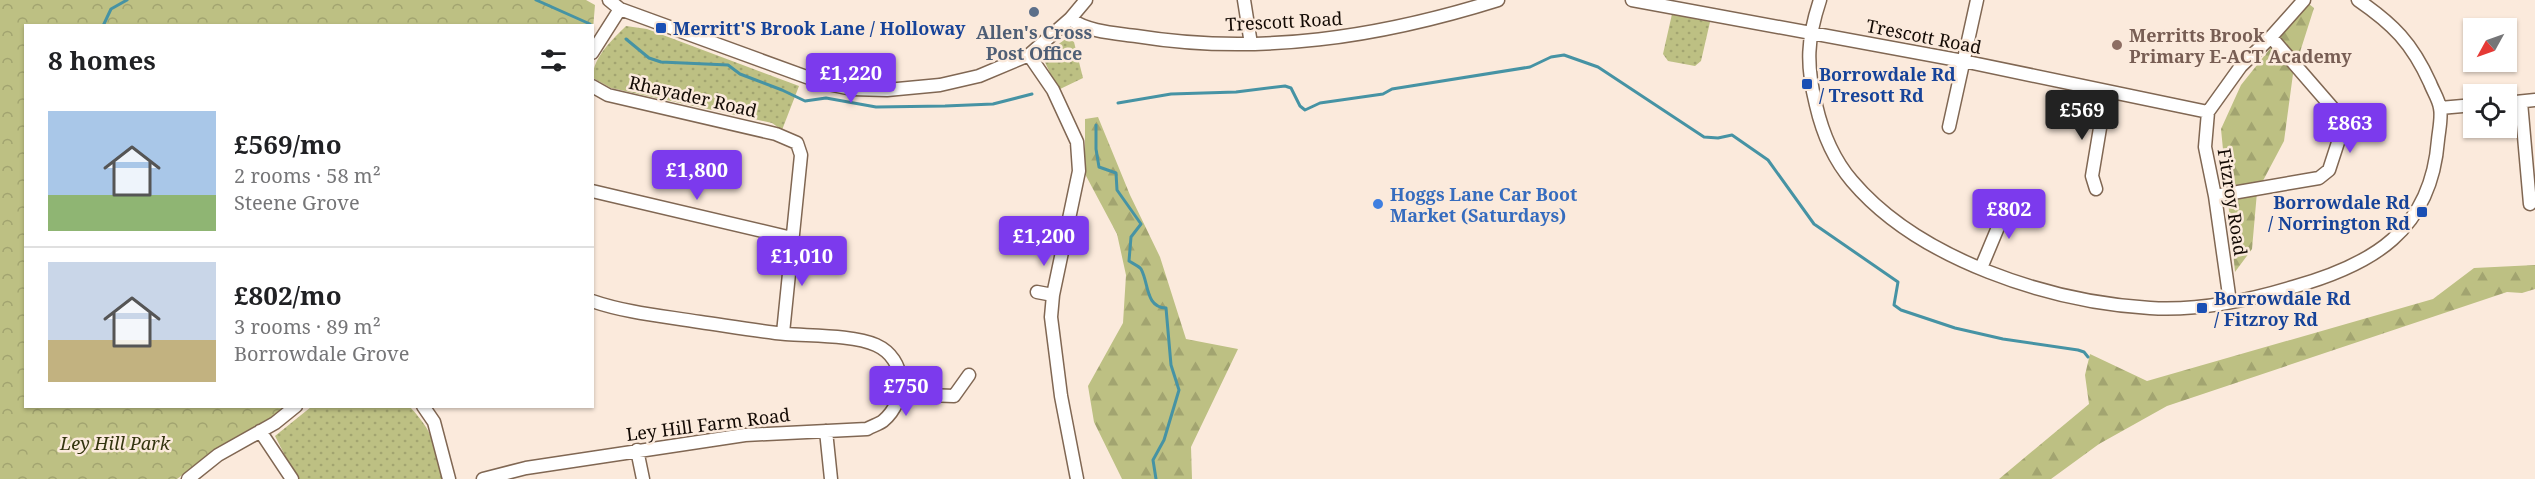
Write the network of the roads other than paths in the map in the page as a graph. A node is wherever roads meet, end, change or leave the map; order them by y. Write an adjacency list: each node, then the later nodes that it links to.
1 (609, 0): 11 (street)
2 (1086, 0): 12 (street)
3 (1244, 0): 15 (street)
4 (1498, 0): 15 (street, Trescott Road)
5 (1632, 0): 10 (street, Trescott Road)
6 (1820, 0): 13 (street)
7 (1977, 0): 18 (street)
8 (2304, 0): 14 (street)
9 (2358, 0): 25 (street)
10 (1692, 5): 13 (street, Trescott Road)
11 (620, 9): 16 (street); 17 (street)
12 (1070, 19): 15 (street, Trescott Road); 17 (street)
13 (1809, 32): 18 (street, Trescott Road); 34 (street)
14 (2271, 37): 26 (street); 30 (street)
15 (1251, 44)
16 (594, 49)
17 (1029, 55): 36 (street)
18 (1963, 61): 20 (street, Trescott Road); 27 (street)
19 (594, 87): 33 (street, Rhayader Road)
20 (2106, 92): 26 (street, Trescott Road); 28 (street)
21 (2535, 100): 23 (street)
22 (2517, 102): 23 (street)
23 (2521, 102): 32 (street)
24 (2463, 106): 25 (street)
25 (2440, 108): 38 (street)
26 (2208, 112): 30 (street, Fitzroy Road)
27 (1949, 127)
28 (2096, 189)
29 (594, 191): 33 (street)
30 (2215, 196): 38 (street, Fitzroy Road)
31 (2009, 201): 34 (street)
32 (2530, 204)
33 (792, 238): 39 (street)
34 (1981, 268): 38 (street)
35 (1037, 291): 36 (street)
36 (1053, 295): 53 (street)
37 (594, 302): 39 (street)
38 (2230, 302)
39 (783, 333): 41 (street)
40 (969, 375): 41 (street)
41 (900, 394): 45 (street, Ley Hill Farm Road)
42 (293, 408): 44 (street)
43 (424, 408): 49 (street)
44 (260, 431): 47 (street); 48 (street)
45 (826, 431): 46 (street, Ley Hill Farm Road); 52 (street)
46 (638, 450): 50 (street, Ley Hill Farm Road); 51 (street)
47 (188, 479)
48 (292, 479)
49 (449, 479)
50 (483, 479)
51 (643, 479)
52 (831, 479)
53 (1077, 479)

